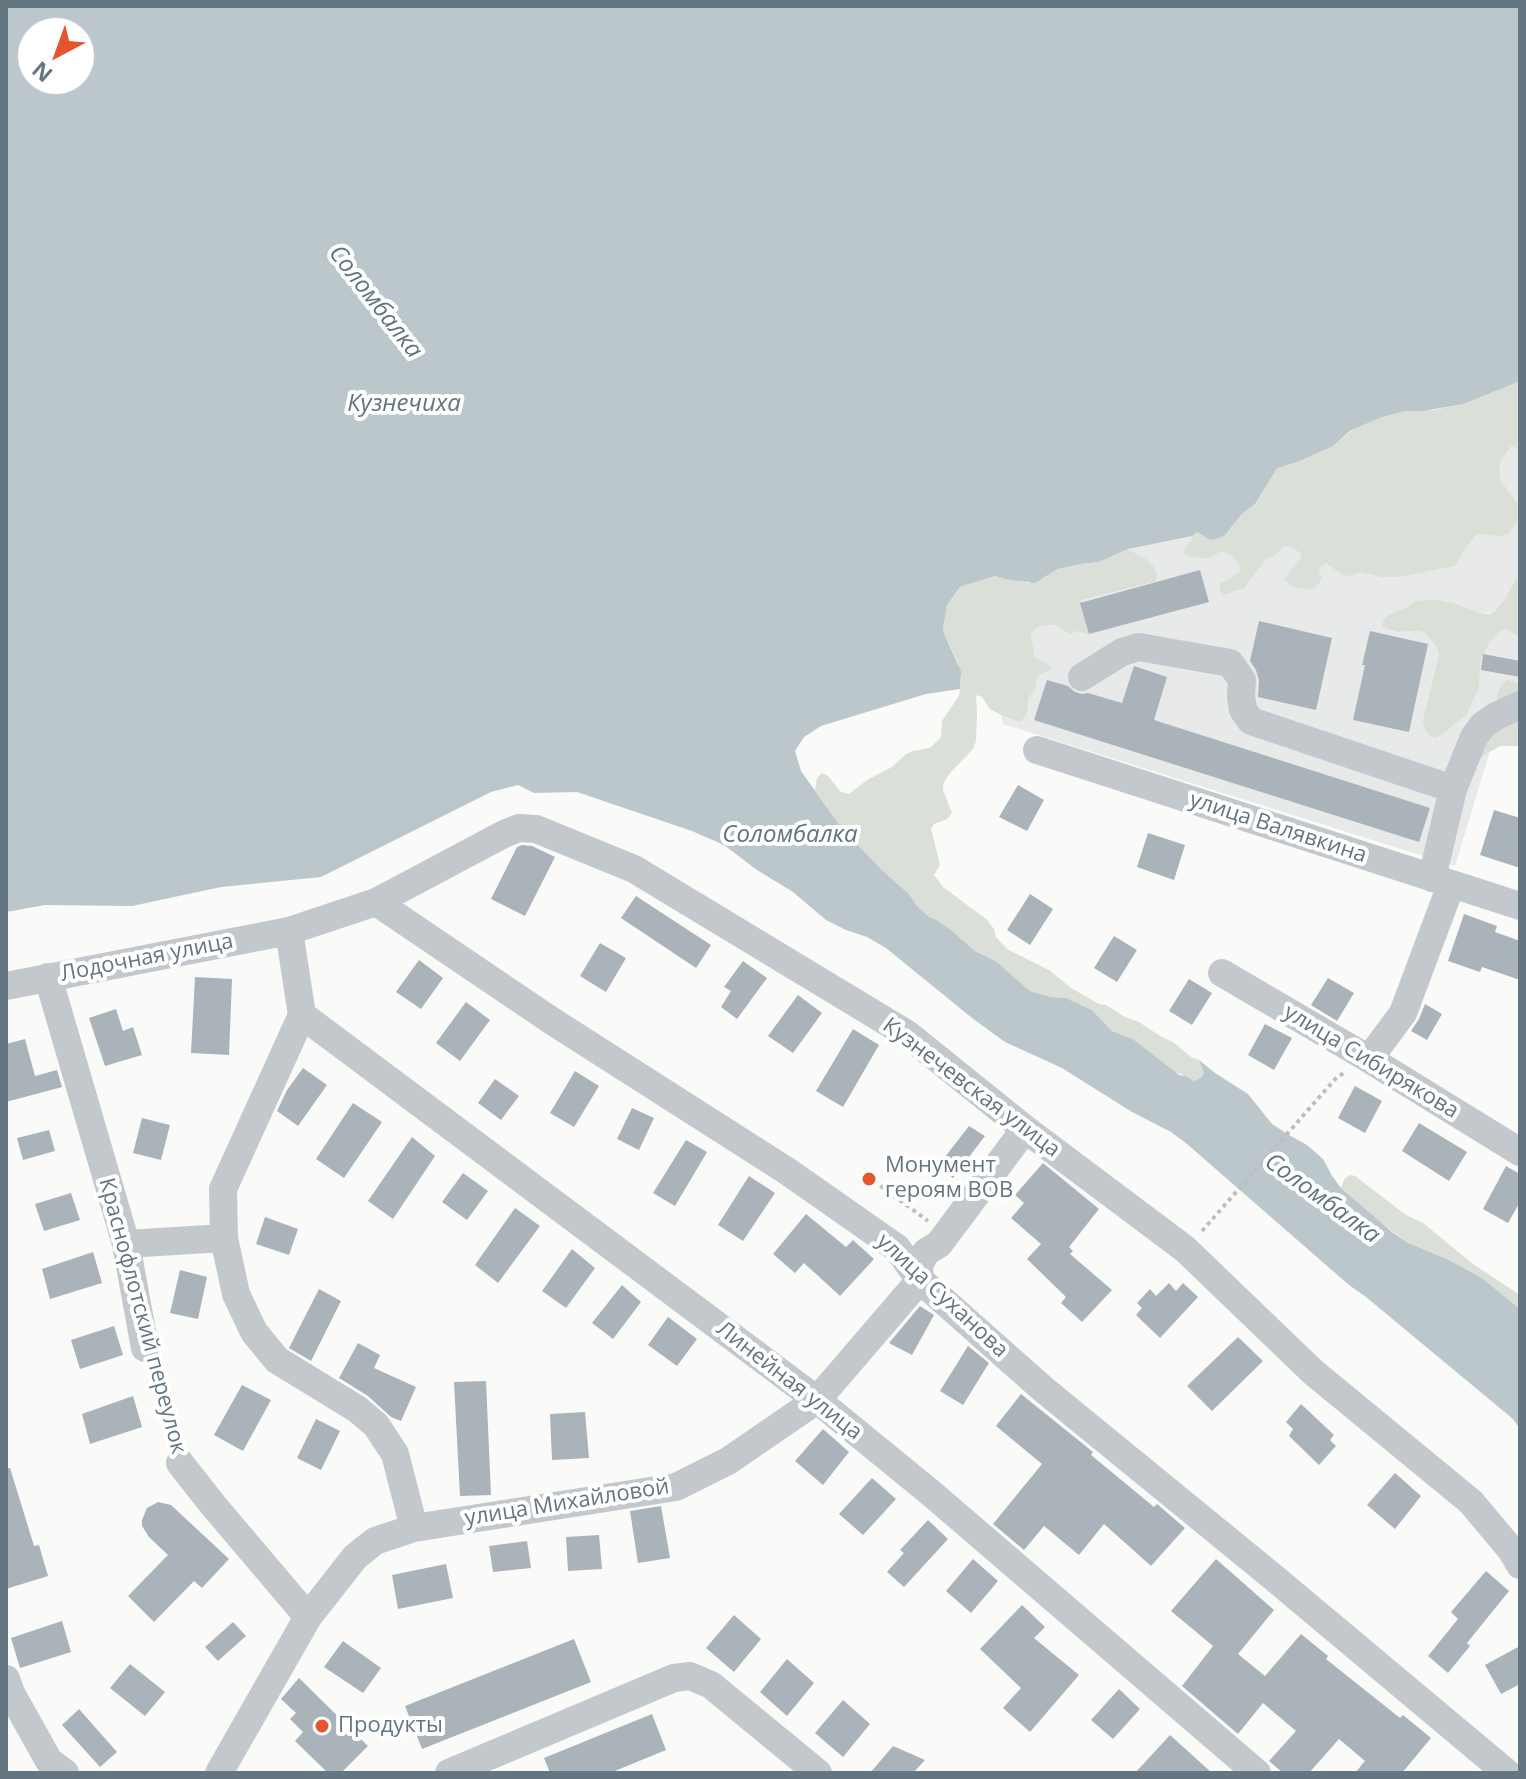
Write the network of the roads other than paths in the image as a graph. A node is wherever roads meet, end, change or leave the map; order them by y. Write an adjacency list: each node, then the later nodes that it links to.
1 (1082, 677): 4 (street)
2 (1520, 705): 4 (street)
3 (1037, 750): 5 (street, улица Валявкина)
4 (1453, 789): 5 (street)
5 (1441, 881): 7 (street, улица Валявкина); 13 (street)
6 (376, 902): 8 (street, Кузнечевская улица); 14 (street, Кузнечевская улица); 18 (street, улица Суханова)
7 (1520, 906)
8 (289, 931): 10 (street, Лодочная улица); 12 (street)
9 (1222, 973): 13 (street, улица Сибирякова)
10 (48, 977): 11 (street, Лодочная улица); 17 (street, Краснофлотский переулок)
11 (6, 986)
12 (302, 1015): 16 (street); 20 (street, Линейная улица)
13 (1369, 1059): 15 (street, улица Сибирякова)
14 (1025, 1129): 18 (street, улица Михайловой); 23 (street, Кузнечевская улица)
15 (1520, 1152)
16 (224, 1238): 17 (street); 22 (street)
17 (126, 1244): 19 (street, Краснофлотский переулок)
18 (920, 1280): 20 (street, улица Михайловой); 31 (street, улица Суханова)
19 (145, 1348)
20 (817, 1400): 22 (street, улица Михайловой); 30 (street, Линейная улица)
21 (180, 1463): 24 (street, Краснофлотский переулок)
22 (414, 1528): 24 (street, улица Михайловой)
23 (1520, 1565)
24 (308, 1617): 27 (street, улица Михайловой)
25 (6, 1679): 26 (street)
26 (65, 1773)
27 (219, 1773)
28 (449, 1773): 29 (street)
29 (818, 1773)
30 (1257, 1773)
31 (1507, 1773)

